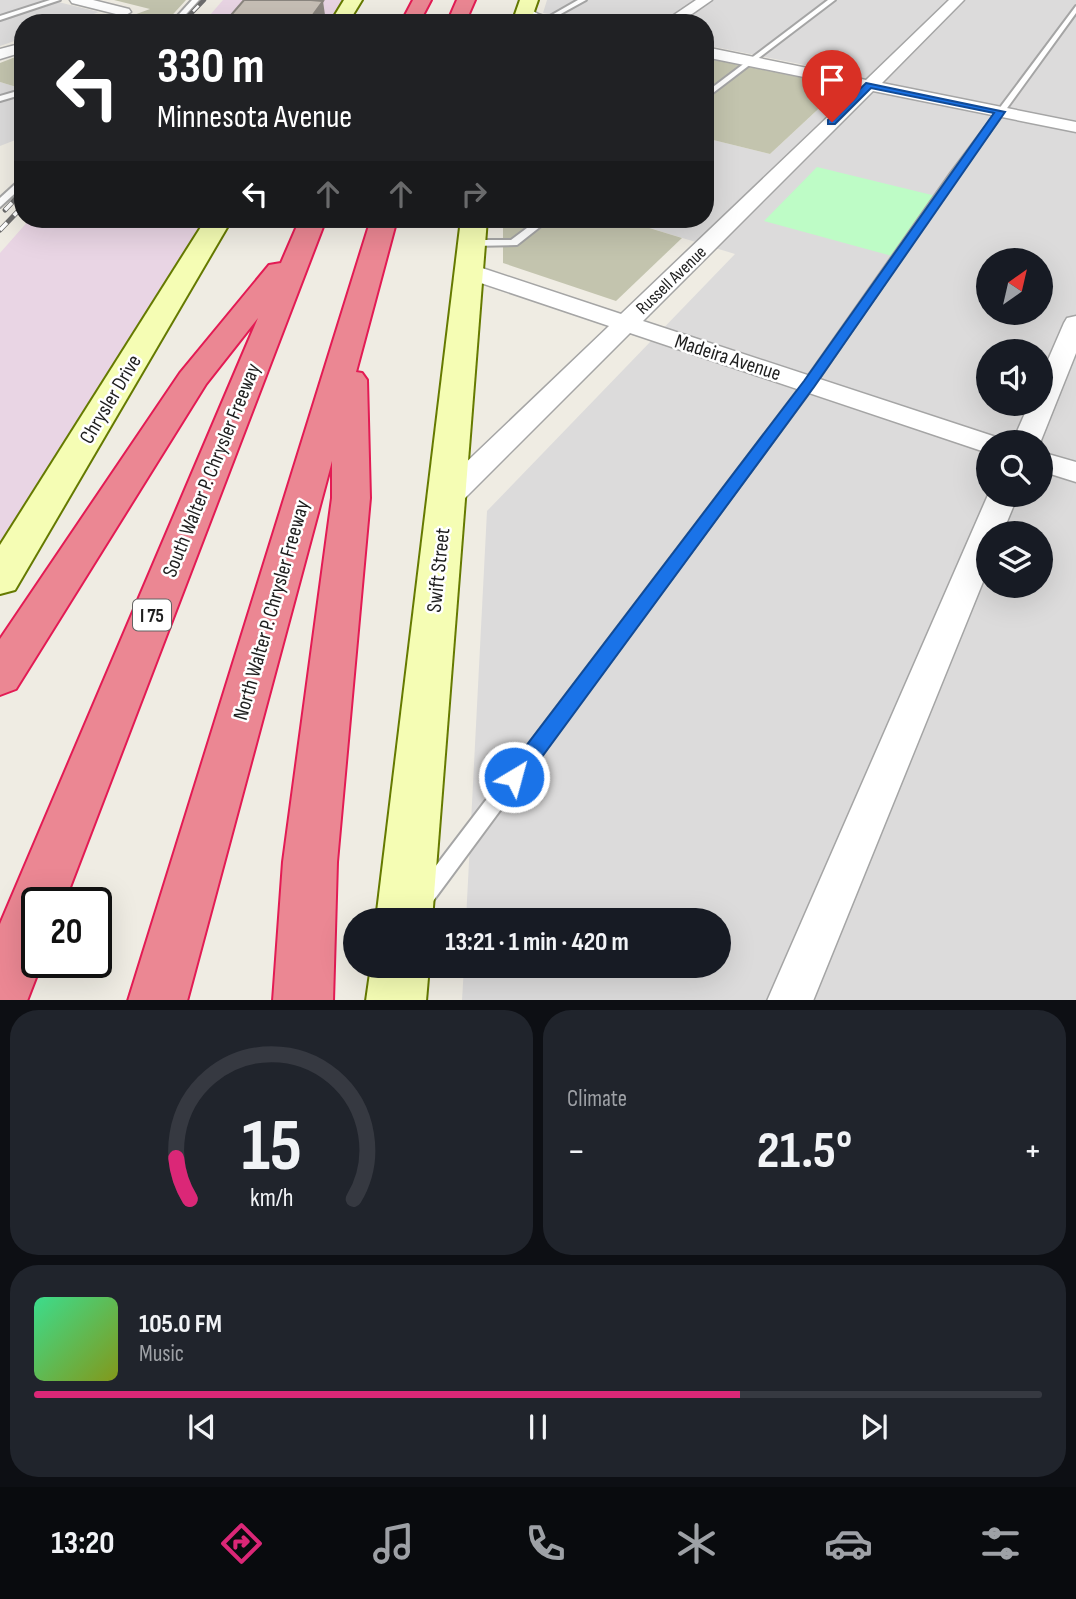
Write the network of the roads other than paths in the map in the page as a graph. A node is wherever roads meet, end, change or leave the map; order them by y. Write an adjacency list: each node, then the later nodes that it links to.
1 (57, 0): 13 (lane)
2 (77, 0): 9 (street)
3 (196, 0): 10 (lane)
4 (583, 0): 11 (lane)
5 (705, 0): 12 (street)
6 (832, 0): 15 (lane)
7 (957, 0): 16 (street, Russell Avenue)
8 (1076, 8): 20 (lane)
9 (118, 14)
10 (183, 14)
11 (563, 14)
12 (682, 14)
13 (0, 18)
14 (714, 54): 15 (street)
15 (751, 62): 16 (street); 17 (lane)
16 (869, 85): 20 (street); 30 (street, Russell Avenue)
17 (714, 90)
18 (14, 93): 19 (lane)
19 (0, 99)
20 (1000, 112): 21 (street); 32 (lane)
21 (1076, 127)
22 (14, 189): 23 (lane)
23 (0, 204)
24 (214, 228): 39 (main road, Chrysler Drive)
25 (310, 228): 40 (highway); 44 (highway, South Walter P. Chrysler Freeway / I 75)
26 (381, 228): 31 (highway, North Walter P. Chrysler Freeway)
27 (533, 228): 28 (lane)
28 (471, 244): 30 (street, Madeira Avenue); 37 (main road, Swift Street)
29 (1076, 323): 33 (street)
30 (626, 324): 32 (street, Madeira Avenue); 37 (street, Russell Avenue)
31 (350, 340): 45 (highway, North Walter P. Chrysler Freeway); 46 (highway)
32 (809, 384): 34 (street, Madeira Avenue); 42 (lane)
33 (1031, 430)
34 (976, 440)
35 (1053, 465): 36 (street)
36 (1076, 472)
37 (445, 500): 41 (main road, Swift Street)
38 (998, 507): 48 (street)
39 (0, 579)
40 (0, 676)
41 (407, 908)
42 (415, 908)
43 (399, 978): 47 (main road)
44 (0, 995)
45 (157, 1000)
46 (303, 1000)
47 (396, 1000)
48 (790, 1000)

